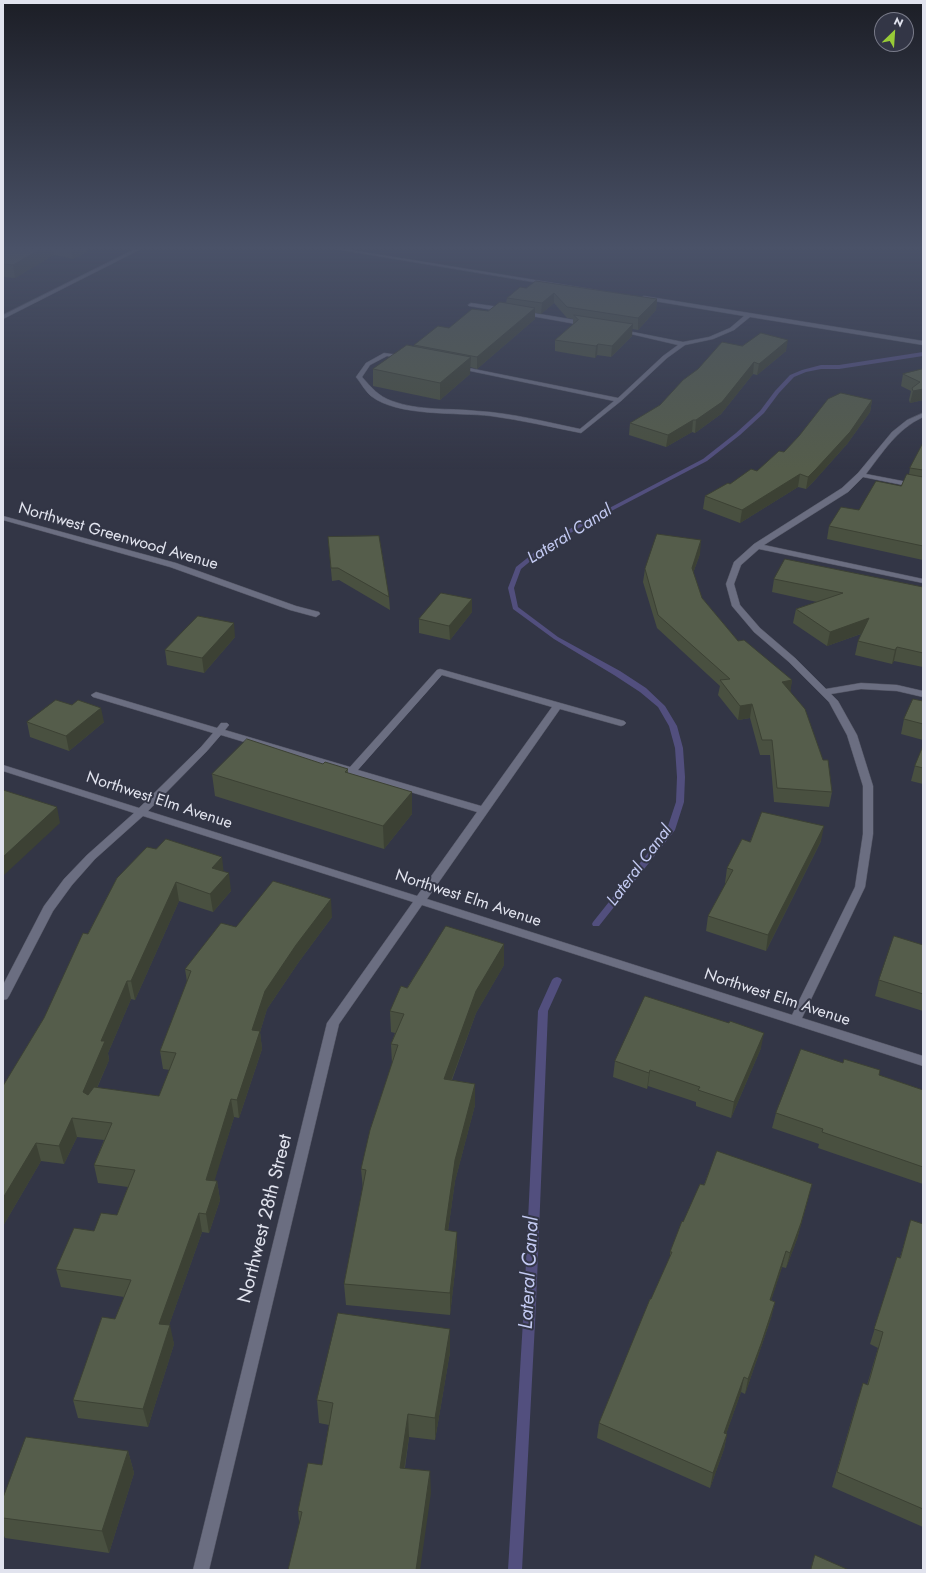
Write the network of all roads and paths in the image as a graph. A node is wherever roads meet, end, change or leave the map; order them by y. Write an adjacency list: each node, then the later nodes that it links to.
1 (574, 322): 4 (street)
2 (739, 322): 7 (street)
3 (795, 322): 6 (street)
4 (596, 326)
5 (611, 329): 7 (street)
6 (923, 343)
7 (683, 344): 10 (street)
8 (417, 360): 10 (street)
9 (448, 366): 10 (street)
10 (619, 400)
11 (923, 415): 12 (street)
12 (861, 475): 13 (street); 15 (street)
13 (923, 487)
14 (3, 518): 17 (street, Northwest Greenwood Avenue)
15 (757, 546): 16 (street); 18 (street)
16 (923, 581)
17 (316, 614)
18 (823, 692): 19 (street); 30 (street)
19 (923, 694)
20 (96, 695): 23 (street)
21 (558, 705): 22 (street); 25 (street); 26 (street, Northwest 28th Street)
22 (621, 723)
23 (222, 729): 25 (street); 27 (street)
24 (3, 768): 27 (street, Northwest Elm Avenue)
25 (352, 771): 26 (street)
26 (483, 810): 28 (street, Northwest 28th Street)
27 (141, 812): 28 (street, Northwest Elm Avenue); 29 (street)
28 (418, 900): 30 (street, Northwest Elm Avenue); 32 (street, Northwest 28th Street)
29 (3, 996)
30 (795, 1020): 31 (street, Northwest Elm Avenue)
31 (923, 1061)
32 (201, 1570)

